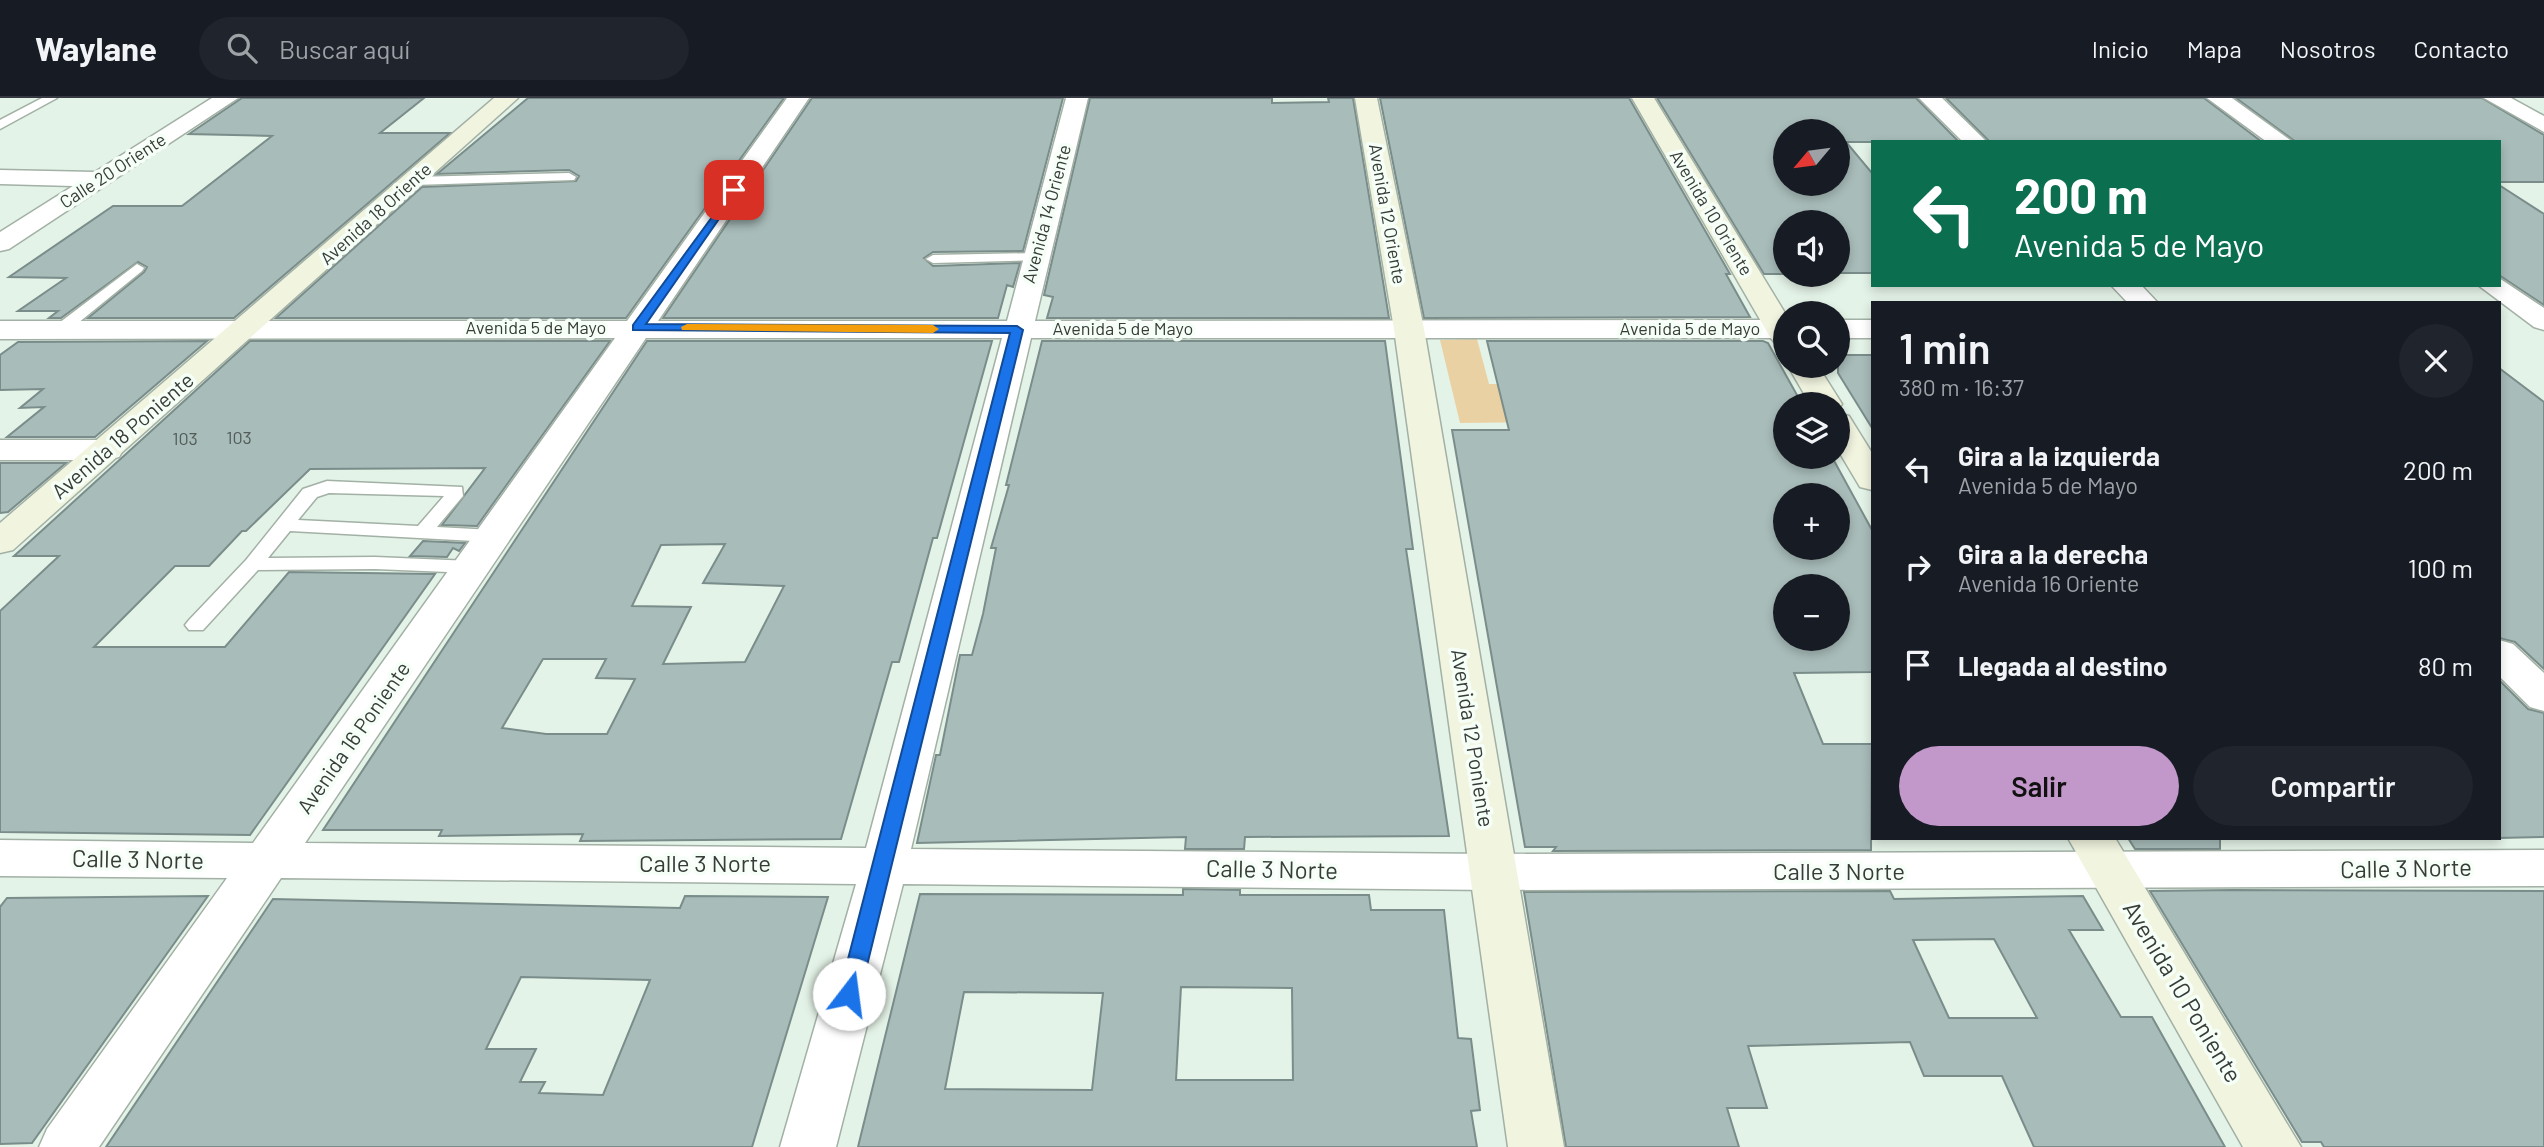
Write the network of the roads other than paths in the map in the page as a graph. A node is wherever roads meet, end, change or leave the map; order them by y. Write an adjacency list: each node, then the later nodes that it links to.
1 (51, 98): 11 (lane)
2 (227, 98): 17 (street, Calle 20 Oriente)
3 (507, 98): 18 (main road, Avenida 18 Oriente)
4 (798, 98): 29 (street, Avenida 16 Poniente)
5 (1077, 98): 20 (street, Avenida 14 Oriente)
6 (1366, 98): 31 (main road, Avenida 12 Oriente)
7 (1643, 98): 26 (main road, Avenida 10 Oriente)
8 (1930, 98): 13 (street)
9 (2218, 98): 14 (street)
10 (2495, 98): 12 (street)
11 (0, 125)
12 (2544, 125)
13 (1974, 140)
14 (2279, 140)
15 (0, 177): 17 (street)
16 (569, 177): 18 (lane)
17 (102, 179): 19 (street, Calle 20 Oriente)
18 (414, 181): 35 (main road, Avenida 18 Oriente)
19 (0, 243)
20 (1035, 257): 21 (lane); 36 (street, Avenida 14 Oriente)
21 (933, 259)
22 (137, 268): 30 (lane)
23 (2128, 287): 25 (street)
24 (2495, 287): 27 (street)
25 (2142, 301)
26 (1773, 315)
27 (2544, 323): 28 (street)
28 (2501, 326)
29 (638, 327): 35 (street, Avenida 5 de Mayo); 36 (street, Avenida 5 de Mayo); 45 (street, Avenida 16 Poniente)
30 (61, 329): 34 (street, Avenida 5 de Mayo); 35 (street, Avenida 5 de Mayo)
31 (1409, 329): 36 (street, Avenida 5 de Mayo); 37 (street, Avenida 5 de Mayo); 56 (main road, Avenida 12 Poniente)
32 (1850, 329): 33 (street)
33 (1871, 329)
34 (0, 330)
35 (246, 330): 40 (main road, Avenida 18 Poniente)
36 (1017, 330): 54 (street, Avenida 14 Oriente)
37 (1773, 332)
38 (1850, 443): 41 (main road)
39 (0, 450): 40 (street)
40 (107, 450): 44 (main road, Avenida 18 Poniente)
41 (1871, 478)
42 (285, 525): 43 (lane); 43 (lane); 47 (lane)
43 (413, 531): 45 (lane); 46 (lane)
44 (0, 542)
45 (482, 552): 46 (lane); 53 (street, Avenida 16 Poniente)
46 (375, 563): 47 (lane)
47 (253, 564): 48 (lane)
48 (196, 625)
49 (2501, 655): 50 (street)
50 (2544, 697)
51 (2101, 855): 55 (street, Calle 3 Norte); 56 (street, Calle 3 Norte); 60 (main road, Avenida 10 Poniente)
52 (0, 858): 53 (street, Calle 3 Norte)
53 (268, 861): 54 (street, Calle 3 Norte); 57 (street, Avenida 16 Poniente)
54 (884, 866): 56 (street, Calle 3 Norte); 58 (street, Avenida 14 Oriente)
55 (2544, 868)
56 (1492, 872): 59 (main road, Avenida 12 Poniente)
57 (67, 1147)
58 (808, 1147)
59 (1536, 1147)
60 (2273, 1147)

